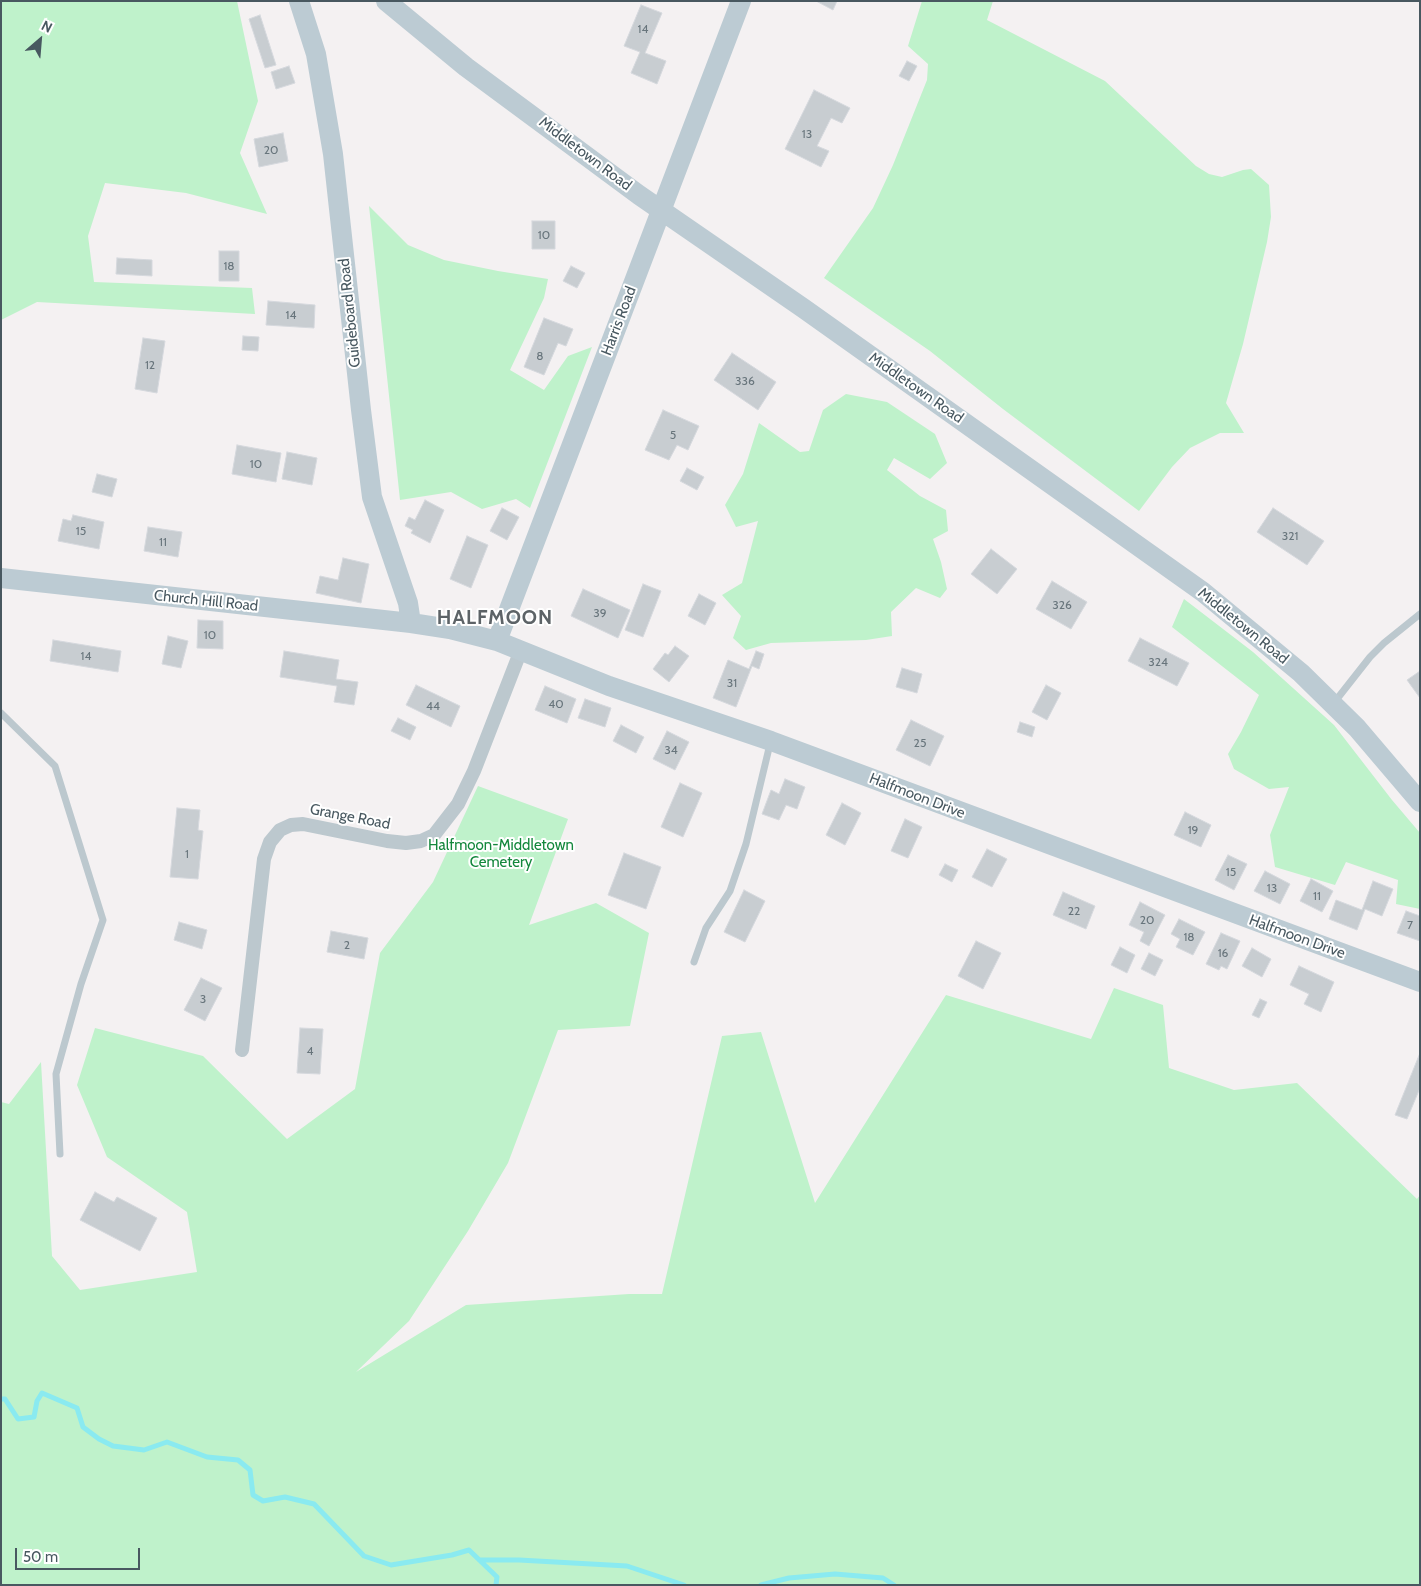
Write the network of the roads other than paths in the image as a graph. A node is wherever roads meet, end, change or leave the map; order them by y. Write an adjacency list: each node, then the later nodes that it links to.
1 (299, 1): 7 (street, Guideboard Road)
2 (386, 1): 4 (street, Middletown Road)
3 (741, 1): 4 (street, Harris Road)
4 (662, 211): 8 (street, Harris Road); 10 (street, Middletown Road)
5 (1, 578): 7 (street, Church Hill Road)
6 (1420, 614): 10 (lane)
7 (411, 623): 8 (street, Halfmoon Drive)
8 (497, 641): 9 (street, Halfmoon Drive)
9 (521, 650): 12 (street, Halfmoon Drive); 16 (street, Grange Road)
10 (1332, 704): 13 (street, Middletown Road)
11 (1, 713): 17 (lane)
12 (770, 741): 14 (lane); 15 (street, Halfmoon Drive)
13 (1420, 802)
14 (694, 962)
15 (1420, 982)
16 (242, 1050)
17 (60, 1154)

